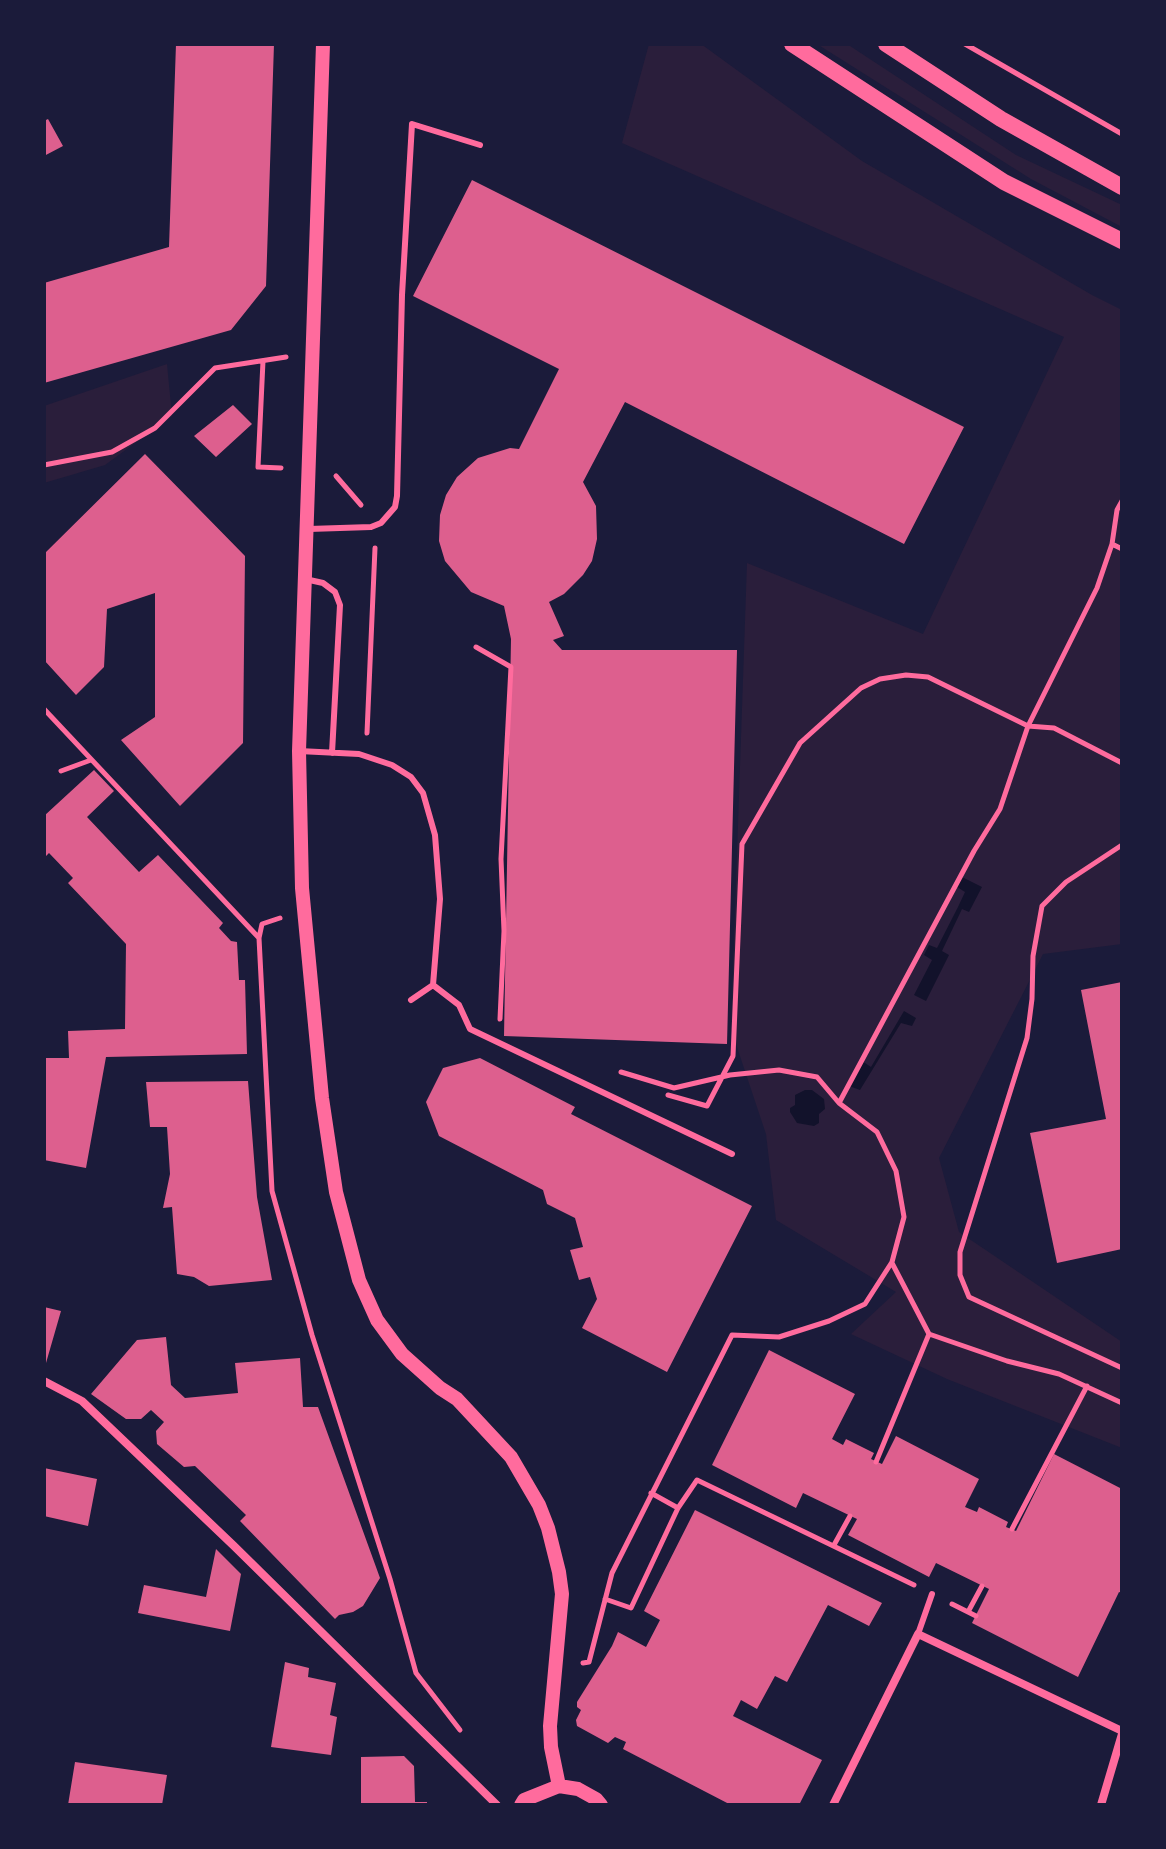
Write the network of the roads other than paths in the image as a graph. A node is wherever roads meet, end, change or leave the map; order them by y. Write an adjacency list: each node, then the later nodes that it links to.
1 (323, 44): 7 (street)
2 (792, 44): 6 (main road)
3 (886, 44): 5 (main road)
4 (480, 145): 7 (lane)
5 (1122, 187)
6 (1122, 241)
7 (305, 529): 8 (street)
8 (304, 578): 9 (street); 10 (lane)
9 (299, 751): 10 (lane); 18 (street)
10 (332, 753): 11 (lane)
11 (433, 985): 12 (lane); 13 (lane)
12 (411, 1000)
13 (732, 1154)
14 (44, 1381): 19 (street)
15 (932, 1594): 16 (lane)
16 (918, 1634): 17 (street); 22 (street)
17 (1122, 1733): 23 (street)
18 (559, 1786): 20 (street); 21 (street)
19 (497, 1805)
20 (521, 1805)
21 (601, 1805)
22 (833, 1805)
23 (1101, 1805)

